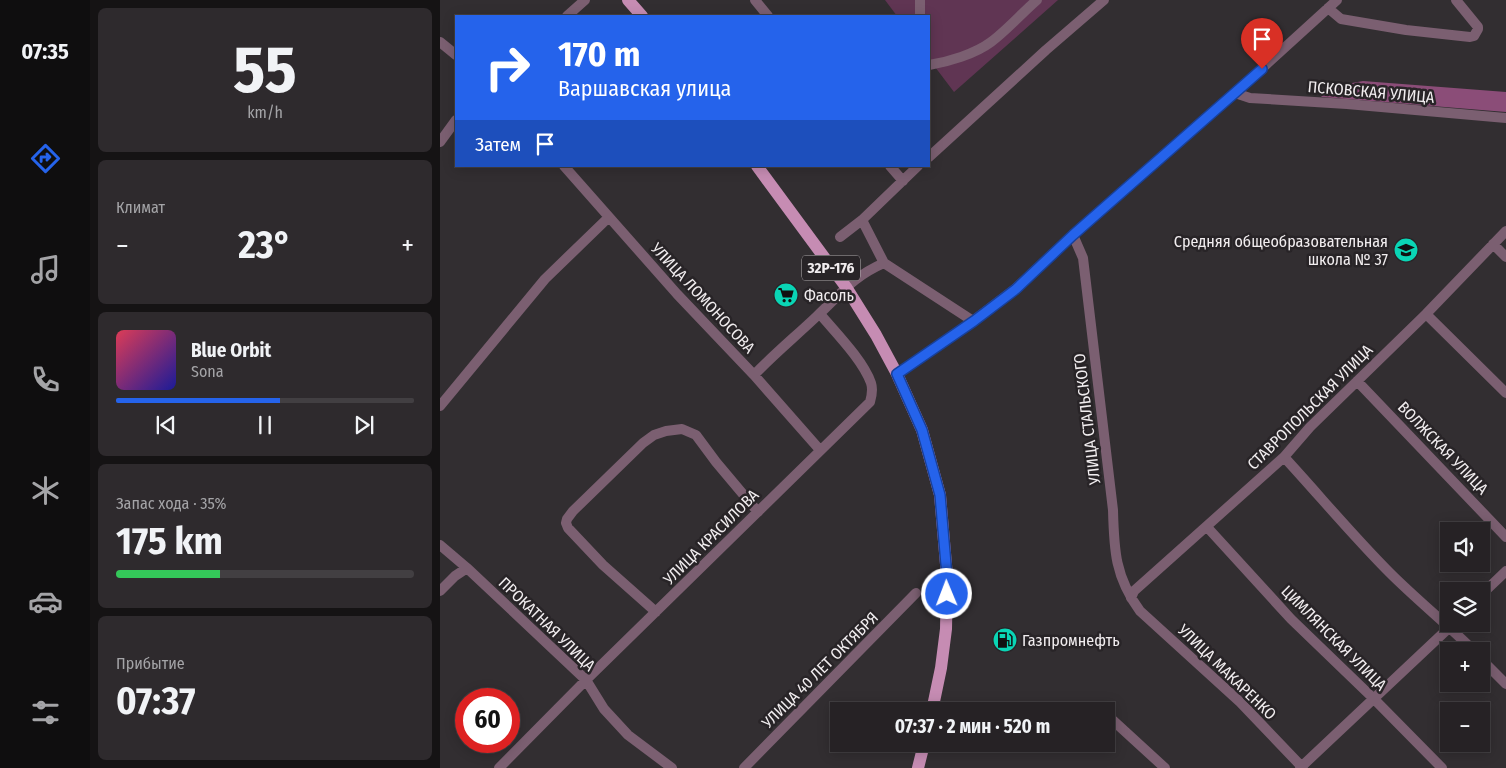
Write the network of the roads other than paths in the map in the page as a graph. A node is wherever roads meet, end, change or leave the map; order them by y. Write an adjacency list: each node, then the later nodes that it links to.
1 (585, 0): 10 (street)
2 (628, 0): 11 (main road)
3 (755, 0): 12 (street)
4 (920, 0): 13 (street)
5 (1037, 0): 16 (street)
6 (1104, 0): 21 (street)
7 (1337, 0): 9 (street)
8 (1456, 0): 9 (street)
9 (1328, 8): 17 (street)
10 (568, 15)
11 (641, 15)
12 (767, 15)
13 (920, 15)
14 (440, 42): 15 (street)
15 (455, 54)
16 (930, 65)
17 (1235, 93): 18 (street, ПСКОВСКАЯ УЛИЦА); 30 (street)
18 (1506, 118)
19 (455, 121): 20 (street)
20 (440, 142)
21 (930, 156)
22 (565, 167): 27 (street, УЛИЦА ЛОМОНОСОВА)
23 (758, 167): 35 (main road, 32Р-176)
24 (891, 167): 26 (street)
25 (917, 167): 26 (street)
26 (902, 181): 28 (street)
27 (609, 217): 40 (street, УЛИЦА ЛОМОНОСОВА); 43 (street)
28 (862, 220): 31 (street); 34 (street)
29 (1506, 231): 32 (street, СТАВРОПОЛЬСКАЯ УЛИЦА)
30 (1073, 235): 38 (street); 55 (street, УЛИЦА СТАЛЬСКОГО)
31 (840, 237)
32 (1493, 244): 33 (street); 37 (street, СТАВРОПОЛЬСКАЯ УЛИЦА)
33 (1506, 257)
34 (884, 263): 35 (street); 38 (street)
35 (846, 287): 36 (street); 39 (main road, 32Р-176)
36 (820, 314): 40 (street); 44 (street, УЛИЦА КРАСИЛОВА)
37 (1426, 314): 41 (street, СТАВРОПОЛЬСКАЯ УЛИЦА); 42 (street)
38 (974, 321): 39 (street)
39 (897, 374): 65 (main road, 32Р-176)
40 (754, 376): 44 (street, УЛИЦА ЛОМОНОСОВА)
41 (1357, 381): 45 (street, СТАВРОПОЛЬСКАЯ УЛИЦА); 48 (street, ВОЛЖСКАЯ УЛИЦА)
42 (1506, 392)
43 (440, 406)
44 (820, 450): 46 (street, УЛИЦА КРАСИЛОВА)
45 (1284, 457): 47 (street, СТАВРОПОЛЬСКАЯ УЛИЦА); 57 (street)
46 (758, 512): 56 (street, УЛИЦА КРАСИЛОВА); 56 (street)
47 (1207, 527): 55 (street, СТАВРОПОЛЬСКАЯ УЛИЦА); 64 (street, ЦИМЛЯНСКАЯ УЛИЦА)
48 (1506, 537)
49 (440, 545): 50 (street, ПРОКАТНАЯ УЛИЦА)
50 (467, 568): 53 (street); 62 (street, ПРОКАТНАЯ УЛИЦА)
51 (1506, 571): 52 (street)
52 (1490, 586)
53 (440, 591)
54 (916, 593): 70 (street, УЛИЦА 40 ЛЕТ ОКТЯБРЯ)
55 (1131, 598): 73 (street, УЛИЦА МАКАРЕНКО)
56 (656, 612): 62 (street, УЛИЦА КРАСИЛОВА)
57 (1440, 617)
58 (1444, 632): 64 (street)
59 (1457, 632): 60 (street)
60 (1466, 642)
61 (1490, 668): 63 (street)
62 (586, 680): 68 (street, УЛИЦА КРАСИЛОВА); 69 (street, ПРОКАТНАЯ УЛИЦА)
63 (1506, 684)
64 (1374, 699): 73 (street); 74 (street, ЦИМЛЯНСКАЯ УЛИЦА)
65 (934, 702)
66 (1115, 722): 72 (street)
67 (922, 752): 71 (main road)
68 (498, 768)
69 (672, 768)
70 (744, 768)
71 (918, 768)
72 (1165, 768)
73 (1301, 768)
74 (1442, 768)

